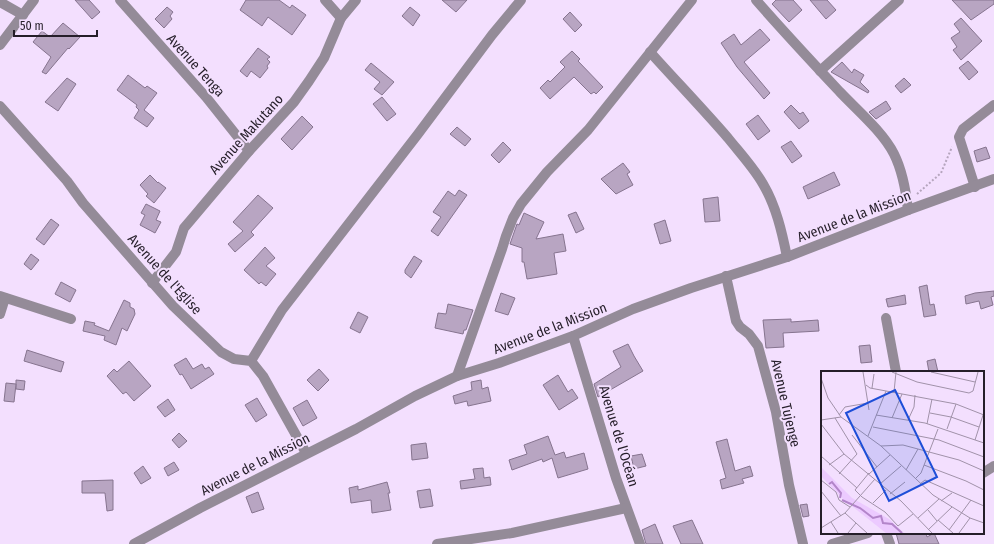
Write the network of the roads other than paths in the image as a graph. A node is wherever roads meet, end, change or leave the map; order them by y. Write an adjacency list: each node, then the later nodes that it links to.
1 (34, 0): 10 (street)
2 (120, 0): 17 (street, Avenue Tenga)
3 (324, 0): 11 (street)
4 (356, 0): 11 (street, Avenue Makutano)
5 (520, 0): 29 (street)
6 (692, 0): 13 (street)
7 (756, 0): 14 (street)
8 (899, 0): 14 (street)
9 (0, 2): 10 (street)
10 (23, 15): 12 (street)
11 (341, 18): 17 (street, Avenue Makutano)
12 (0, 46)
13 (650, 52): 21 (street); 31 (street)
14 (820, 71): 20 (street)
15 (994, 105): 19 (street)
16 (0, 106): 23 (street, Avenue de l'Eglise)
17 (249, 151): 23 (street, Avenue Makutano)
18 (994, 179): 19 (street, Avenue de la Mission)
19 (975, 187): 20 (street, Avenue de la Mission)
20 (908, 210): 21 (street, Avenue de la Mission)
21 (787, 257): 22 (street, Avenue de la Mission)
22 (726, 276): 28 (street, Avenue de la Mission); 41 (street, Avenue Tujenge)
23 (152, 283): 29 (street, Avenue de l'Eglise)
24 (3, 297): 25 (street); 27 (street)
25 (0, 314)
26 (886, 318): 30 (street)
27 (71, 319)
28 (573, 336): 31 (street, Avenue de la Mission); 35 (street, Avenue de l'Océan)
29 (251, 361): 32 (street)
30 (896, 371)
31 (457, 376): 32 (street, Avenue de la Mission)
32 (306, 453): 38 (street, Avenue de la Mission)
33 (994, 466): 34 (street)
34 (984, 472)
35 (626, 508): 39 (street); 40 (street, Avenue de l'Océan)
36 (865, 534): 42 (street)
37 (886, 534): 43 (street)
38 (134, 544)
39 (437, 544)
40 (640, 544)
41 (803, 544)
42 (832, 544)
43 (890, 544)

